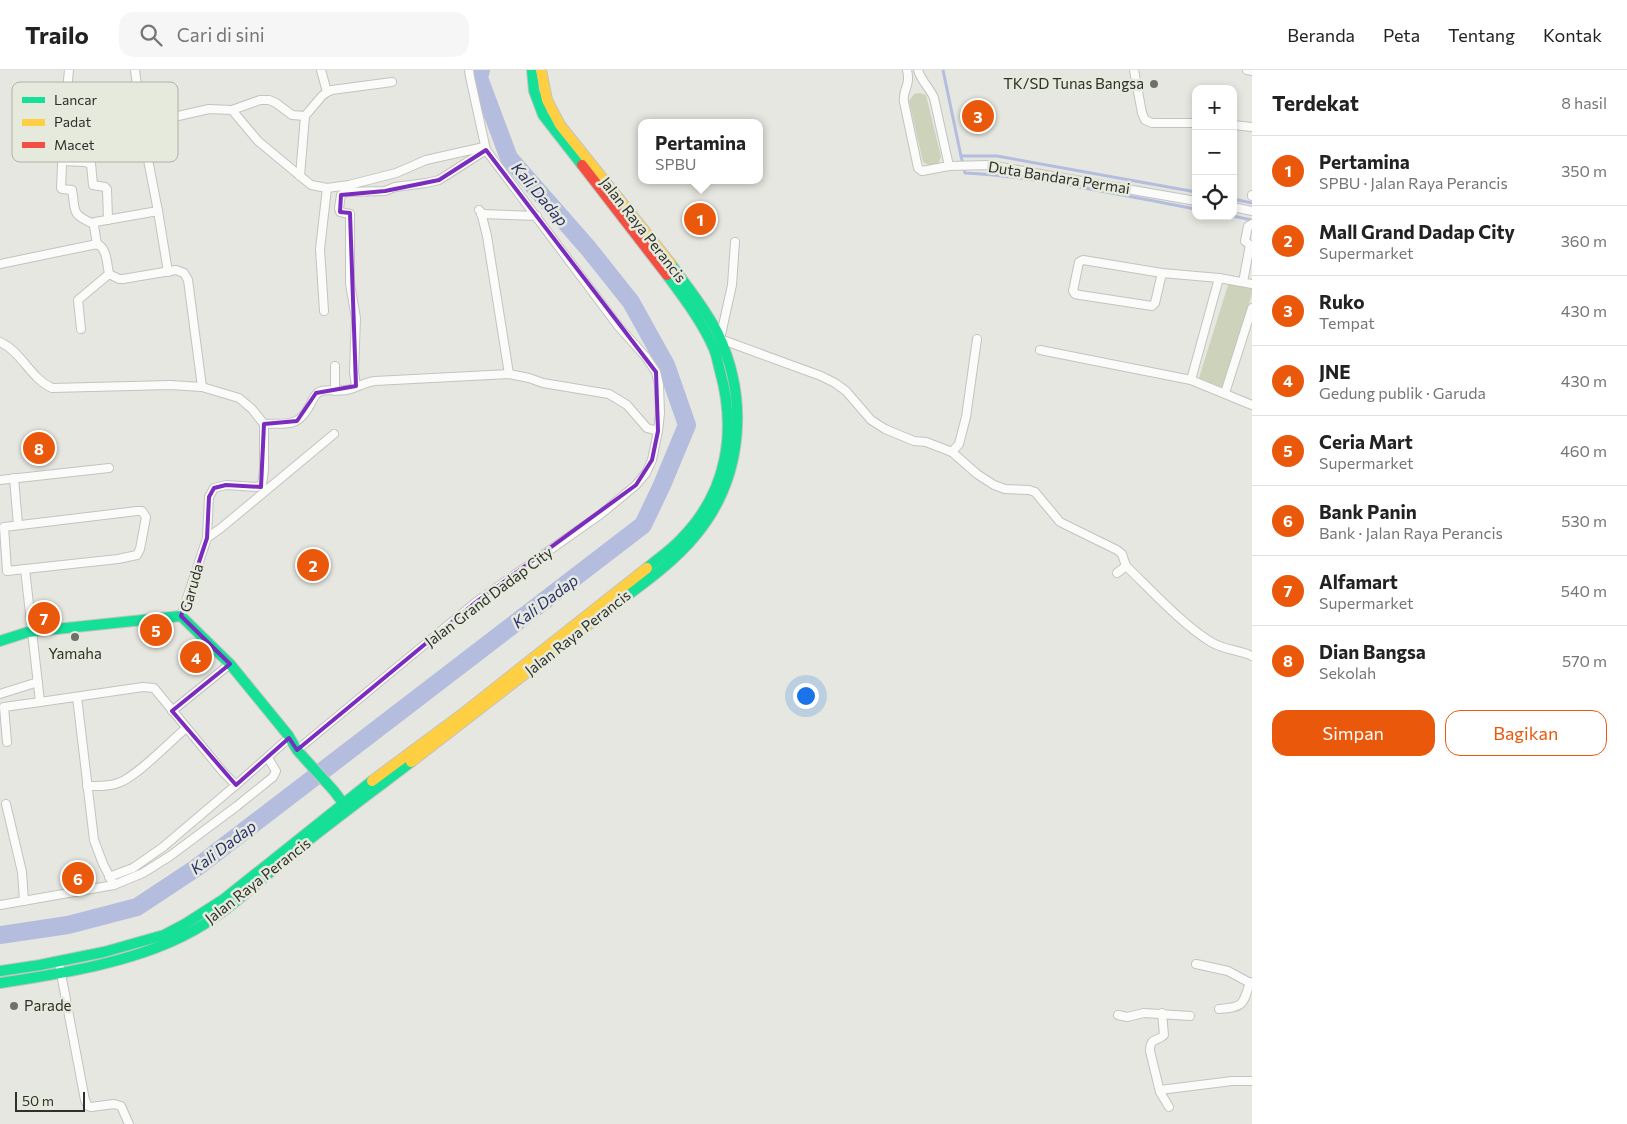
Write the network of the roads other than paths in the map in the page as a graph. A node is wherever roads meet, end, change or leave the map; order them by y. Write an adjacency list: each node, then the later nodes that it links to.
1 (321, 70): 11 (street)
2 (470, 70): 18 (street)
3 (532, 70): 47 (street, Jalan Raya Perancis)
4 (541, 70): 47 (street, Jalan Raya Perancis)
5 (907, 70): 22 (street, Duta Bandara Permai)
6 (918, 70): 22 (street)
7 (1134, 70): 15 (street)
8 (1247, 70): 9 (street)
9 (1252, 71)
10 (392, 82): 11 (street)
11 (326, 92): 14 (street)
12 (232, 110): 13 (street); 14 (street); 23 (street)
13 (178, 116)
14 (305, 116): 23 (street)
15 (1192, 123)
16 (1237, 125): 17 (street)
17 (1252, 126)
18 (485, 149): 24 (street); 29 (street, Jalan Grand Dadap City); 53 (street)
19 (62, 162): 31 (street)
20 (85, 162): 30 (street)
21 (148, 162): 27 (street)
22 (949, 166): 25 (street, Duta Bandara Permai)
23 (300, 176): 24 (street)
24 (327, 188): 44 (street)
25 (1192, 200)
26 (1237, 208): 28 (street)
27 (158, 211): 30 (street); 37 (street)
28 (1252, 211)
29 (537, 216): 51 (street); 59 (street, Jalan Grand Dadap City)
30 (108, 220): 31 (street)
31 (94, 224): 34 (street)
32 (1252, 224): 35 (street)
33 (735, 242): 47 (street)
34 (96, 244): 36 (street); 39 (street)
35 (1251, 244): 41 (street)
36 (0, 264)
37 (168, 272): 39 (street); 54 (street)
38 (1162, 273): 38 (street); 40 (street)
39 (109, 274): 45 (street)
40 (1219, 278): 41 (street); 52 (street)
41 (1243, 282): 42 (street)
42 (1252, 284)
43 (1252, 308): 56 (street)
44 (324, 311)
45 (82, 329)
46 (977, 339): 61 (street)
47 (716, 340): 61 (street); 90 (street, Jalan Raya Perancis)
48 (0, 342): 54 (street)
49 (1040, 350): 52 (street)
50 (335, 366): 55 (street)
51 (509, 374): 53 (street); 59 (street)
52 (1191, 380): 56 (street)
53 (356, 386): 55 (street)
54 (202, 387): 58 (street)
55 (335, 391): 58 (street)
56 (1225, 393): 57 (street)
57 (1252, 404)
58 (264, 424): 67 (street, Garuda)
59 (658, 431): 85 (street, Jalan Grand Dadap City)
60 (334, 434): 67 (street)
61 (952, 452): 68 (street)
62 (109, 468): 63 (street)
63 (14, 478): 64 (street); 65 (street)
64 (0, 480)
65 (18, 525): 66 (street); 69 (street)
66 (2, 528): 70 (street)
67 (207, 538): 72 (street, Garuda)
68 (1126, 566): 71 (street); 75 (street)
69 (25, 569): 70 (street); 73 (street)
70 (3, 572)
71 (1116, 573)
72 (181, 616): 73 (street); 76 (street, Garuda)
73 (32, 632): 74 (street); 77 (street)
74 (0, 641)
75 (1252, 656)
76 (230, 664): 81 (street); 83 (street, Garuda)
77 (38, 682): 78 (street); 80 (street)
78 (0, 694)
79 (77, 697): 80 (street); 81 (street); 88 (street)
80 (40, 702): 84 (street)
81 (172, 711): 82 (street)
82 (186, 728): 87 (street); 88 (street)
83 (290, 738): 85 (street, Garuda); 86 (street)
84 (7, 742)
85 (297, 750): 90 (street, Garuda)
86 (268, 758): 87 (street); 92 (street)
87 (236, 785): 91 (street)
88 (87, 786): 91 (street)
89 (6, 804): 93 (street)
90 (346, 807): 95 (street, Jalan Raya Perancis); 98 (street, Jalan Raya Perancis)
91 (110, 877): 92 (street)
92 (114, 885): 93 (street)
93 (24, 901): 94 (street)
94 (0, 905)
95 (59, 961): 97 (street, Jalan Raya Perancis); 98 (street)
96 (1196, 964): 100 (street)
97 (0, 971)
98 (61, 973): 99 (street, Jalan Raya Perancis); 108 (street)
99 (0, 983)
100 (1251, 983): 101 (street)
101 (1219, 1008)
102 (1162, 1013): 103 (street); 104 (street); 106 (street)
103 (1118, 1015)
104 (1190, 1016)
105 (1252, 1081): 106 (street)
106 (1160, 1090): 107 (street)
107 (1169, 1108)
108 (128, 1124)

